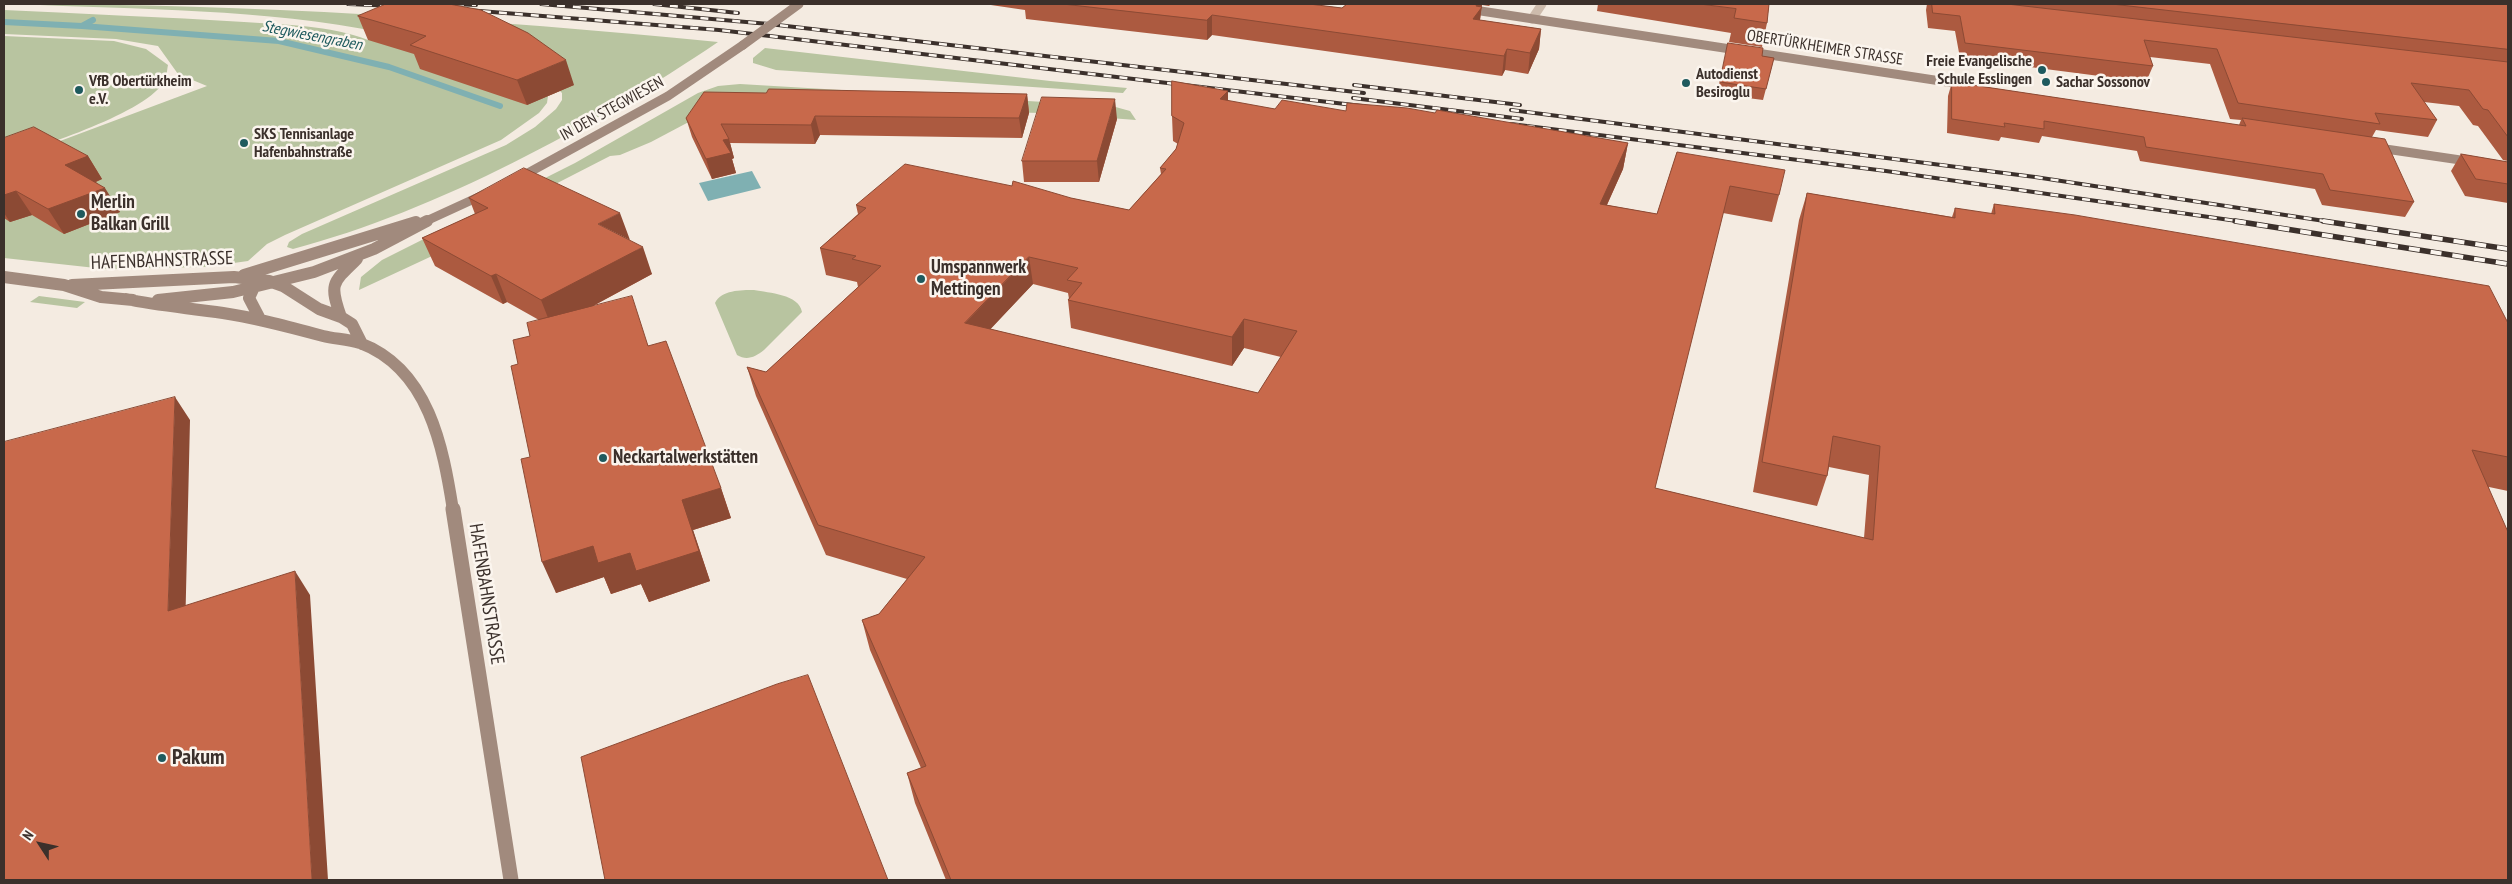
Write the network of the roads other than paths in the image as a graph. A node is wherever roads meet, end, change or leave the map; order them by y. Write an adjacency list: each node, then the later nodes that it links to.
1 (799, 4): 8 (main road, IN DEN STEGWIESEN, bridge)
2 (1434, 4): 4 (main road, OBERTÜRKHEIMER STRASSE)
3 (1542, 4): 4 (street)
4 (1532, 19): 5 (main road, OBERTÜRKHEIMER STRASSE)
5 (1974, 86)
6 (2363, 145): 7 (main road)
7 (2508, 167)
8 (507, 184)
9 (492, 191): 10 (main road)
10 (428, 220): 11 (main road); 12 (main road)
11 (360, 255): 16 (main road); 20 (main road, HAFENBAHNSTRASSE)
12 (305, 258): 13 (main road); 15 (main road)
13 (234, 277): 15 (main road, HAFENBAHNSTRASSE); 17 (main road, HAFENBAHNSTRASSE)
14 (4, 278): 17 (main road, HAFENBAHNSTRASSE)
15 (261, 280): 16 (main road, HAFENBAHNSTRASSE); 18 (main road, HAFENBAHNSTRASSE)
16 (276, 283): 18 (main road, HAFENBAHNSTRASSE); 20 (main road, HAFENBAHNSTRASSE)
17 (64, 285): 19 (main road, HAFENBAHNSTRASSE)
18 (251, 288): 19 (main road, HAFENBAHNSTRASSE); 21 (main road, HAFENBAHNSTRASSE)
19 (126, 299): 21 (main road, HAFENBAHNSTRASSE)
20 (342, 317): 22 (main road, HAFENBAHNSTRASSE)
21 (260, 319): 22 (main road, HAFENBAHNSTRASSE)
22 (362, 344): 23 (main road, HAFENBAHNSTRASSE)
23 (511, 880)

